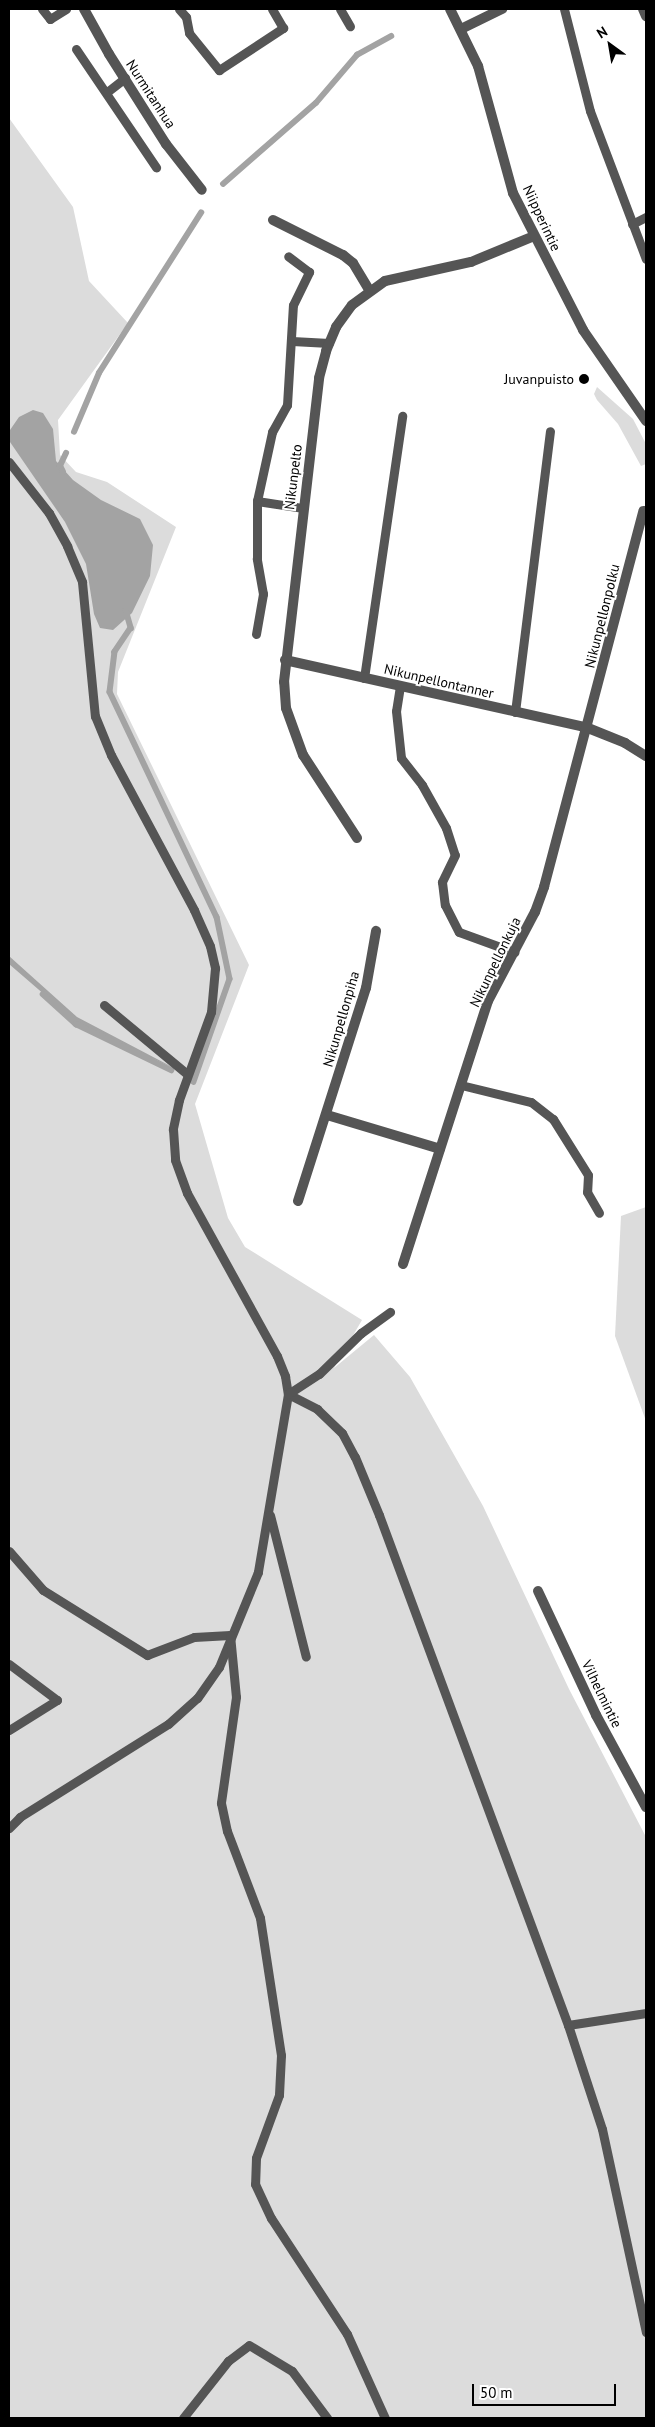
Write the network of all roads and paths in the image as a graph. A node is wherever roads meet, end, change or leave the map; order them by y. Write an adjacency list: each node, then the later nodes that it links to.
1 (42, 9): 2 (lane)
2 (66, 9)
3 (84, 9): 15 (street, Nurmitanhua)
4 (180, 9): 5 (lane)
5 (272, 9)
6 (340, 9): 12 (lane)
7 (450, 9): 13 (street, Niipperintie)
8 (502, 9): 13 (street)
9 (564, 9): 21 (lane)
10 (643, 9): 11 (street)
11 (646, 16)
12 (350, 26)
13 (461, 29): 22 (street, Niipperintie)
14 (76, 49): 16 (lane)
15 (125, 78): 16 (lane); 18 (street, Nurmitanhua)
16 (107, 92): 17 (lane)
17 (156, 167)
18 (202, 190)
19 (646, 217): 21 (lane)
20 (273, 220): 25 (street)
21 (632, 224): 24 (lane)
22 (534, 236): 25 (street, Nikunpelto); 29 (street, Niipperintie)
23 (288, 256): 26 (lane)
24 (646, 259)
25 (369, 290): 27 (street, Nikunpelto)
26 (292, 341): 27 (lane); 32 (lane)
27 (329, 343): 33 (street, Nikunpelto)
28 (402, 416): 37 (lane)
29 (646, 421)
30 (550, 431): 39 (lane)
31 (9, 462): 46 (lane)
32 (257, 501): 33 (lane); 35 (lane)
33 (303, 508): 36 (street, Nikunpelto)
34 (643, 510): 40 (street, Nikunpellonpolku)
35 (256, 634)
36 (285, 660): 37 (street, Nikunpellontanner); 42 (street, Nikunpelto)
37 (364, 678): 38 (street, Nikunpellontanner)
38 (400, 686): 39 (street, Nikunpellontanner); 44 (lane)
39 (515, 712): 40 (street, Nikunpellontanner)
40 (588, 728): 41 (street, Nikunpellontanner); 44 (street, Nikunpellonkuja)
41 (646, 756)
42 (356, 838)
43 (376, 931): 48 (street, Nikunpellonpiha)
44 (514, 952): 47 (street, Nikunpellonkuja)
45 (104, 1005): 46 (lane)
46 (187, 1074): 54 (lane)
47 (461, 1085): 49 (street, Nikunpellonkuja); 51 (lane)
48 (327, 1115): 49 (street); 50 (street, Nikunpellonpiha)
49 (440, 1149): 52 (street, Nikunpellonkuja)
50 (298, 1201)
51 (599, 1212)
52 (403, 1264)
53 (390, 1312): 54 (lane)
54 (288, 1394): 55 (lane); 65 (lane)
55 (269, 1512): 58 (lane); 59 (lane)
56 (9, 1551): 58 (lane)
57 (538, 1591): 62 (street, Vilhelmintie)
58 (230, 1635): 63 (lane); 69 (lane)
59 (306, 1657)
60 (9, 1664): 61 (lane)
61 (9, 1730)
62 (646, 1807)
63 (9, 1828)
64 (646, 2013): 65 (lane)
65 (568, 2025): 66 (lane)
66 (646, 2332)
67 (183, 2418): 68 (lane)
68 (327, 2418)
69 (385, 2418)

